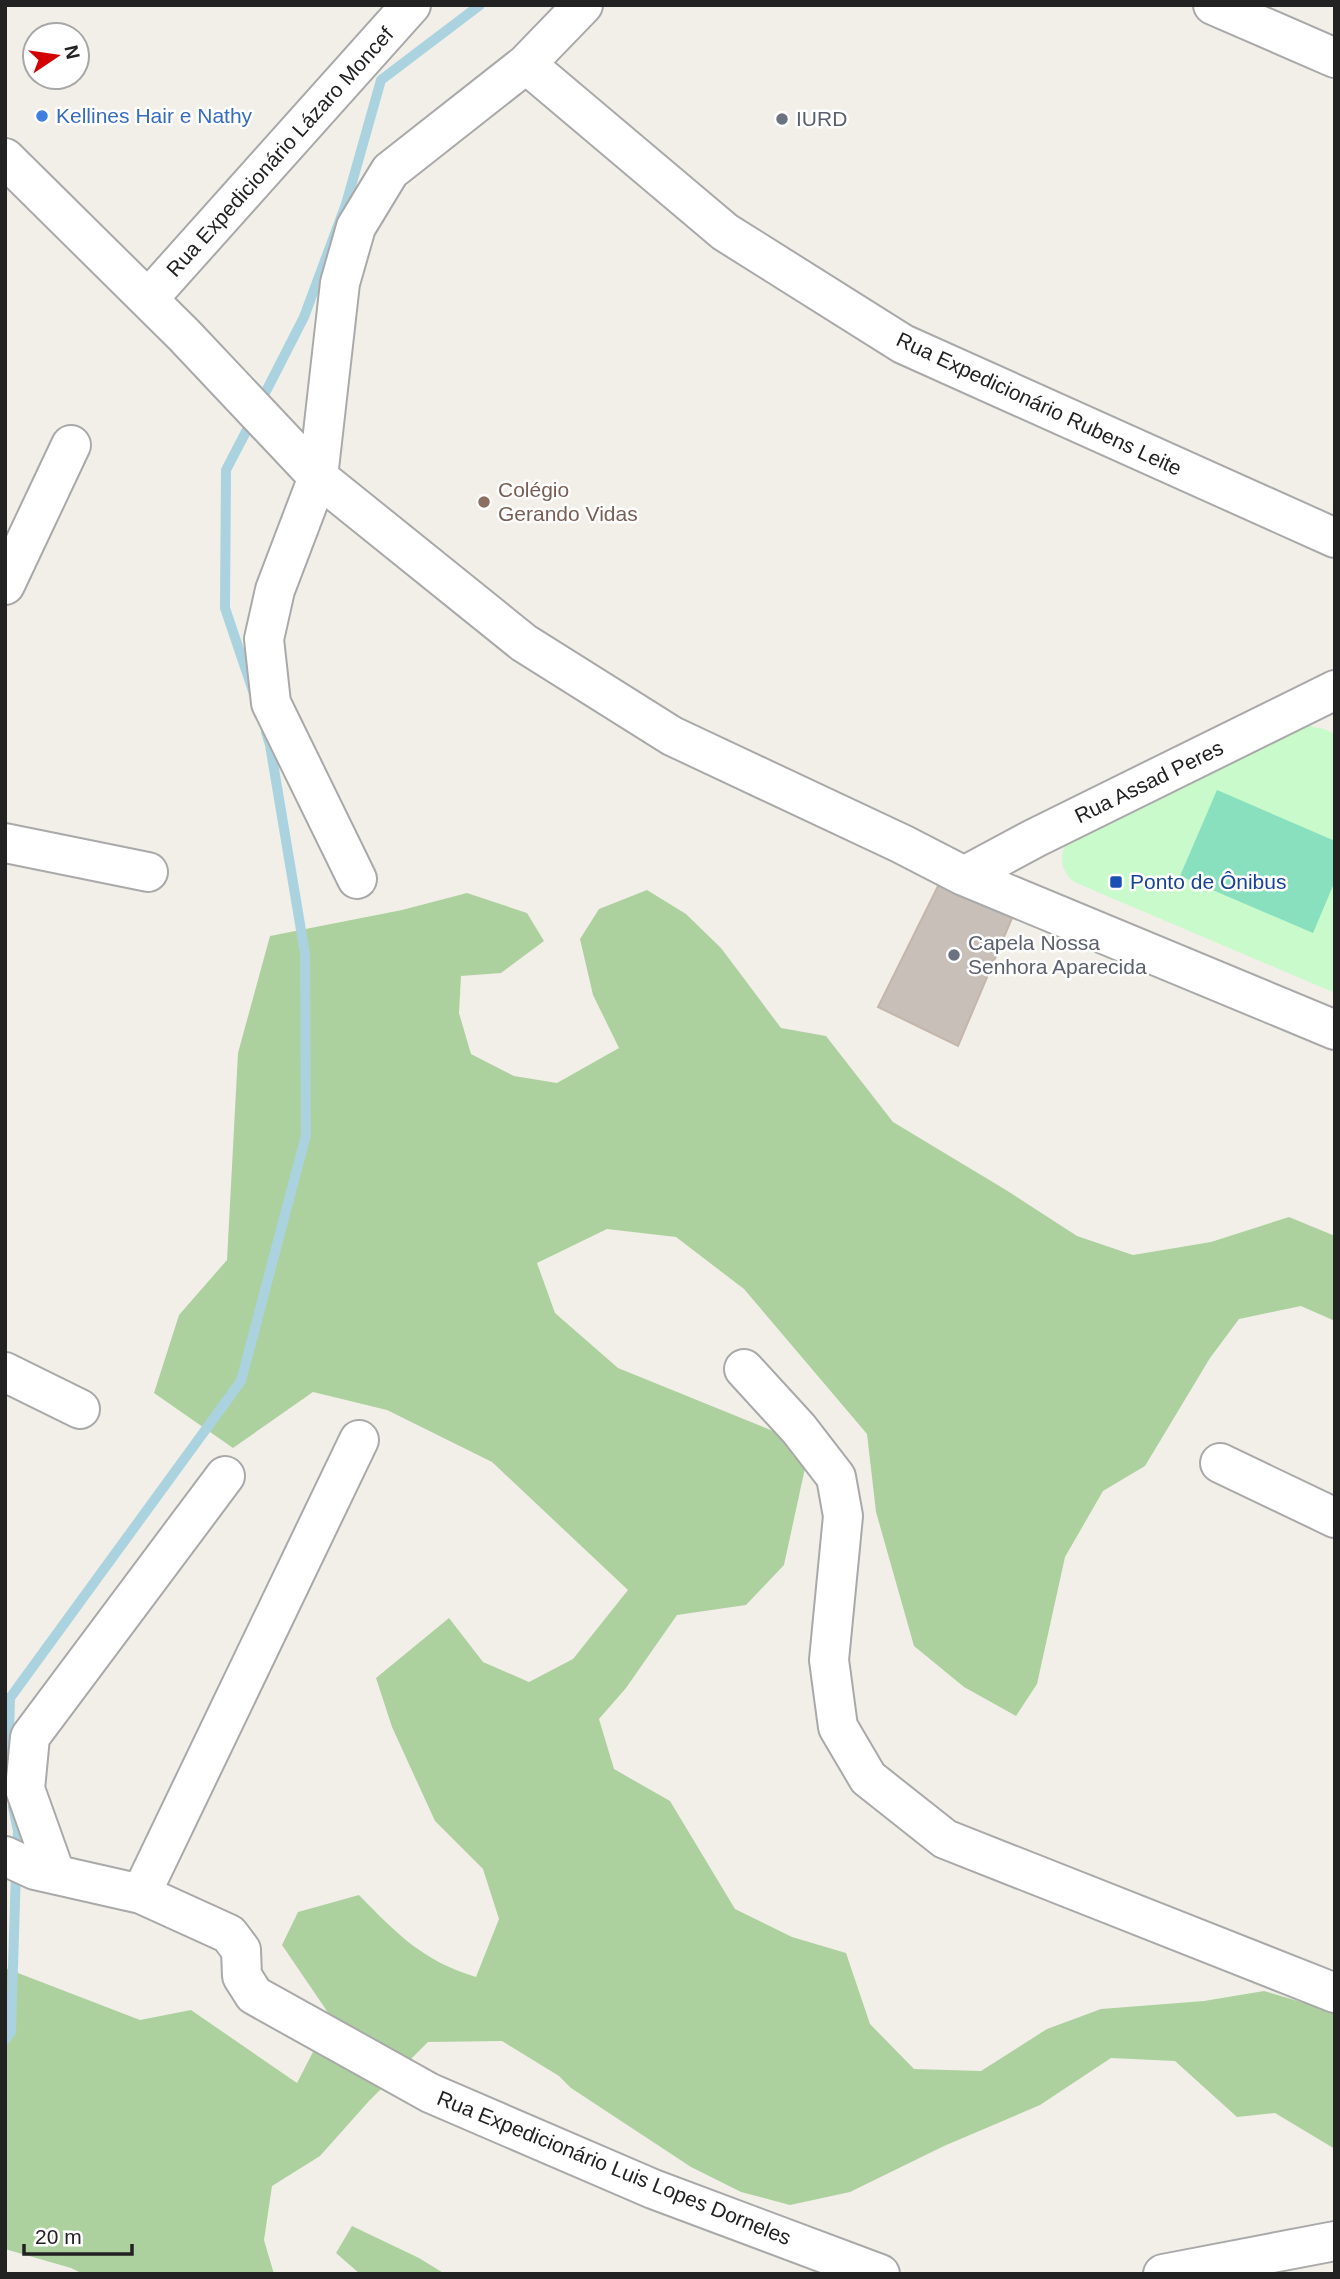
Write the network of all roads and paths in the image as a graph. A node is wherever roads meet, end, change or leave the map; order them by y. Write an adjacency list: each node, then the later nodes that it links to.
1 (411, 5): 7 (street, Rua Expedicionário Lázaro Moncef)
2 (583, 5): 5 (street)
3 (1213, 5): 4 (street)
4 (1335, 58)
5 (526, 64): 9 (street); 10 (street, Rua Expedicionário Rubens Leite)
6 (5, 158): 7 (street)
7 (148, 299): 9 (street)
8 (71, 445): 11 (street)
9 (318, 477): 15 (street); 16 (street)
10 (1335, 538)
11 (5, 584)
12 (1335, 690): 15 (street, Rua Assad Peres)
13 (5, 843): 14 (street)
14 (148, 872)
15 (964, 876): 17 (street)
16 (357, 879)
17 (1335, 1030)
18 (744, 1370): 27 (street)
19 (5, 1372): 20 (street)
20 (80, 1409)
21 (359, 1440): 26 (street)
22 (1220, 1463): 24 (street)
23 (225, 1476): 25 (street)
24 (1335, 1518)
25 (32, 1866): 26 (street, Rua Expedicionário Luis Lopes Dorneles)
26 (141, 1894): 29 (street, Rua Expedicionário Luis Lopes Dorneles)
27 (1335, 1993)
28 (1335, 2241): 30 (street)
29 (880, 2274)
30 (1163, 2274)

